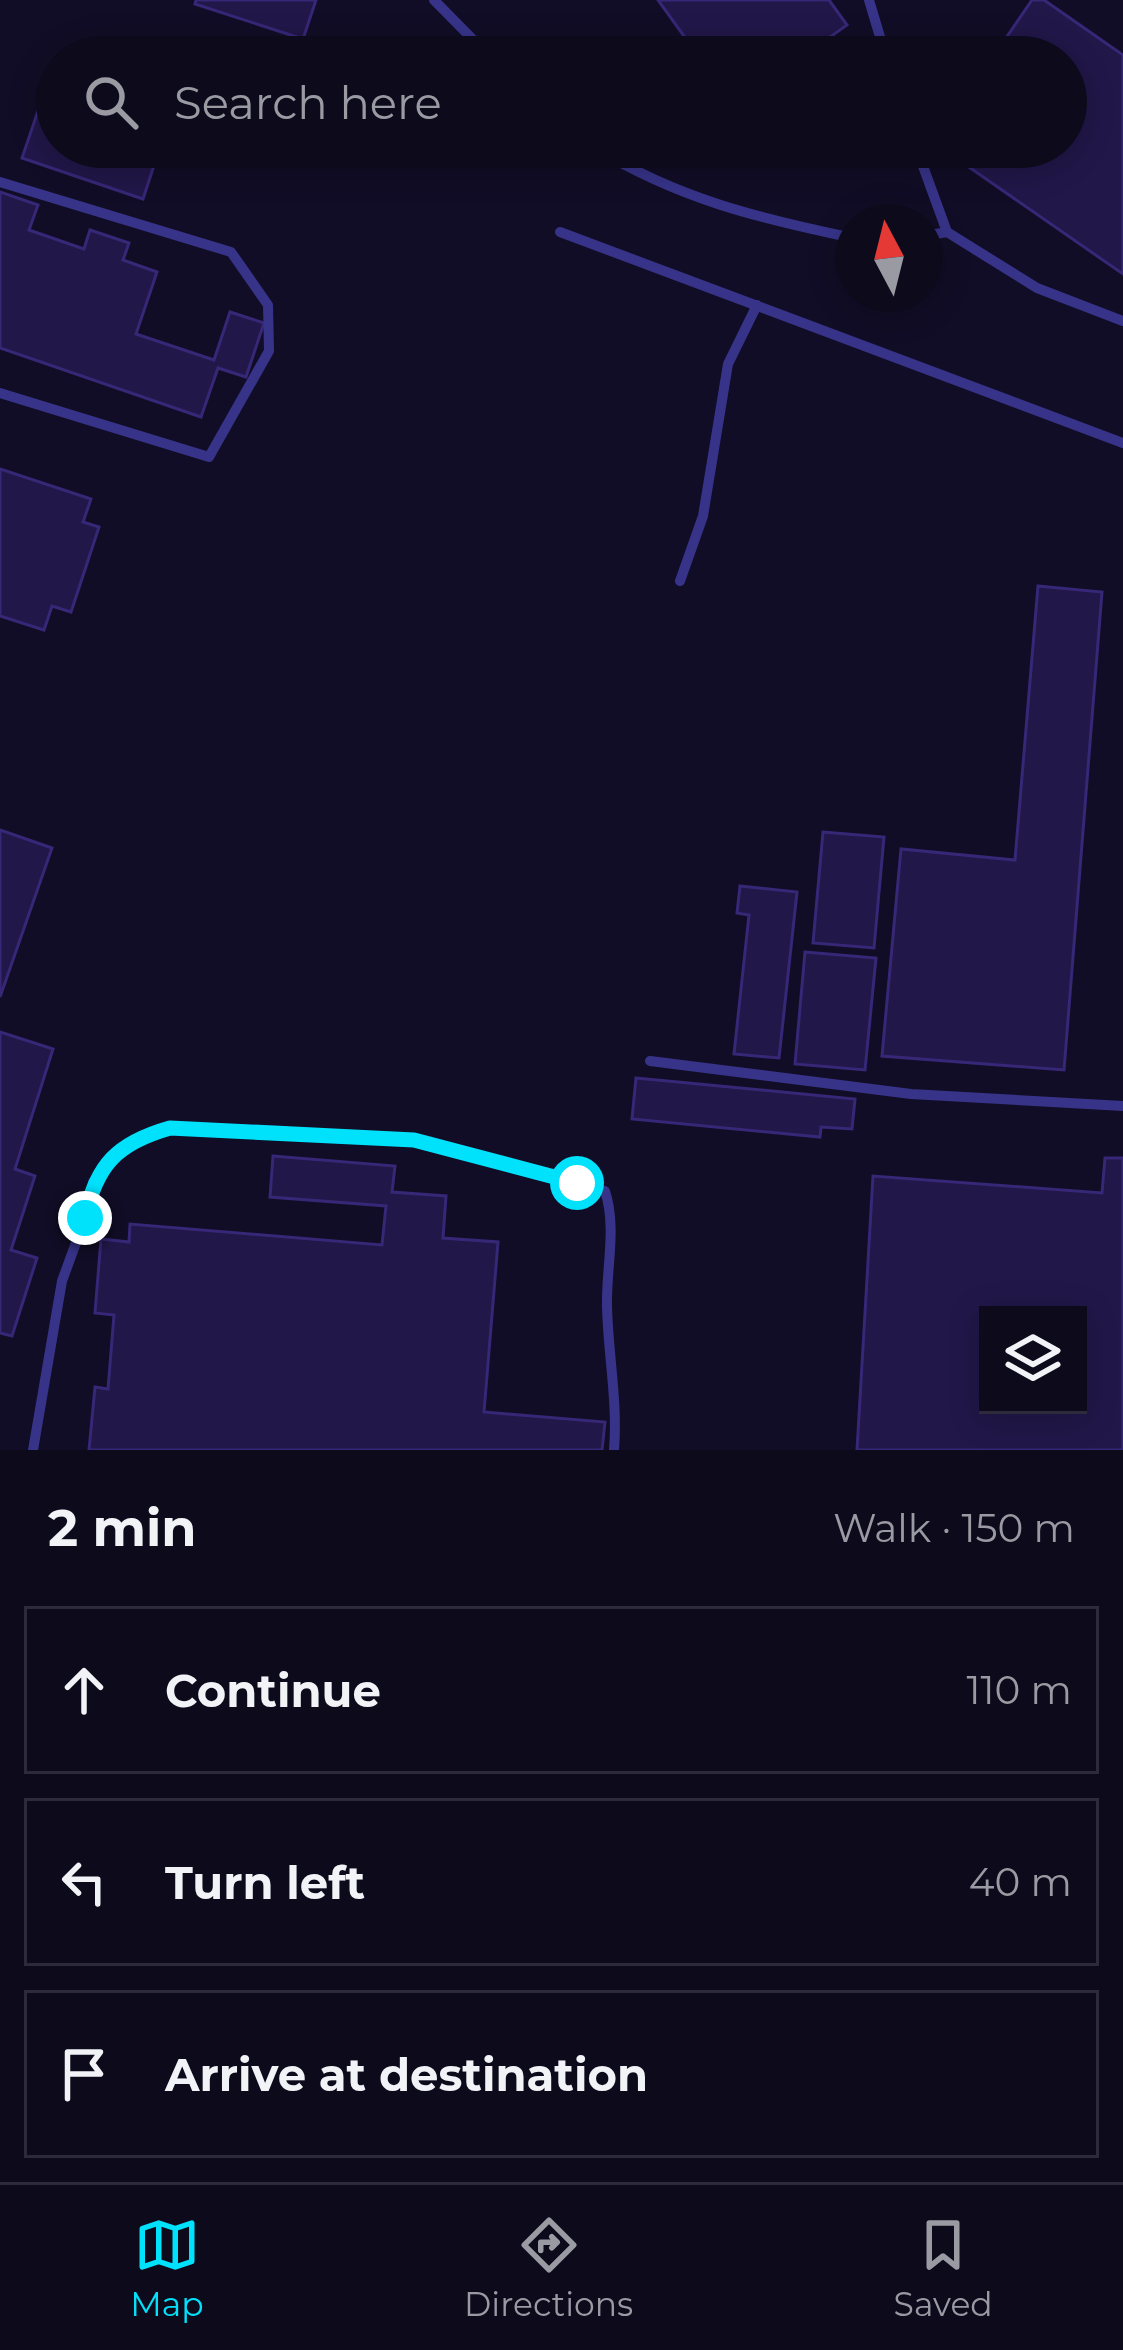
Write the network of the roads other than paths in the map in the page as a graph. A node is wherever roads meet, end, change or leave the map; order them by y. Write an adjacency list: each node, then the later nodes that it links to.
1 (434, 0): 3 (lane)
2 (869, 0): 4 (lane)
3 (469, 36)
4 (880, 36)
5 (628, 168): 11 (lane)
6 (924, 168): 9 (lane)
7 (0, 182): 14 (lane)
8 (560, 232): 12 (lane)
9 (947, 232): 10 (lane); 13 (lane)
10 (943, 233)
11 (835, 234)
12 (757, 305): 15 (lane); 16 (lane)
13 (1123, 321)
14 (0, 393)
15 (1123, 443)
16 (680, 580)
17 (650, 1060): 18 (lane)
18 (1123, 1106)
19 (33, 1450): 20 (lane)
20 (614, 1450)

